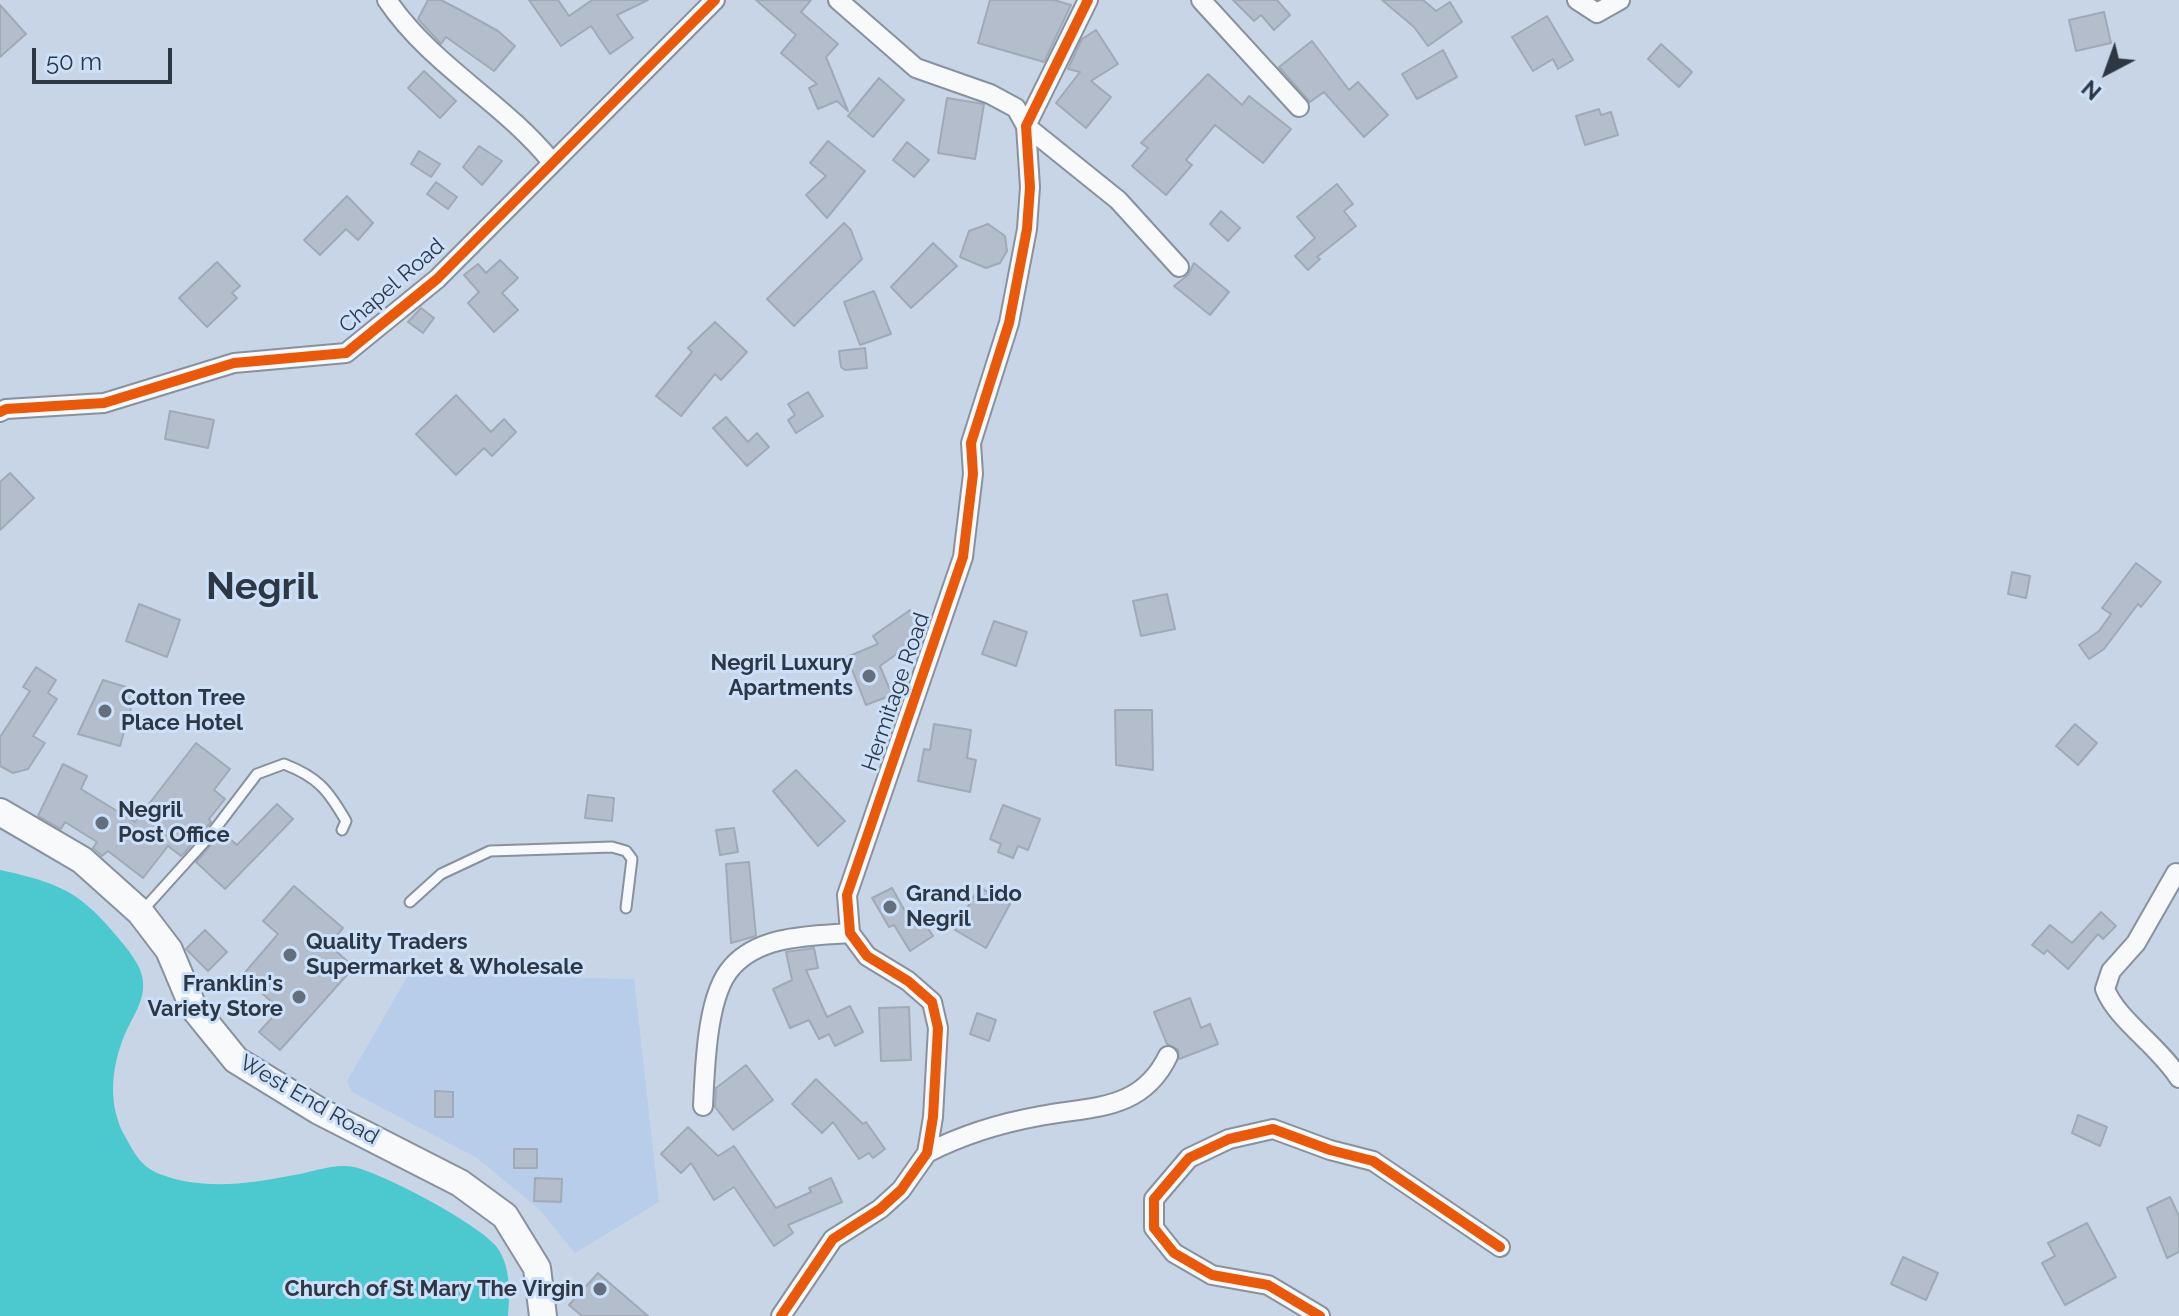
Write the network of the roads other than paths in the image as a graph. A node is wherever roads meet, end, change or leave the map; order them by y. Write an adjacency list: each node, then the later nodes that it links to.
1 (387, 0): 10 (street)
2 (715, 0): 10 (street, Chapel Road)
3 (838, 0): 9 (street)
4 (1088, 0): 9 (street, Hermitage Road)
5 (1201, 0): 8 (street)
6 (1577, 0): 7 (street)
7 (1620, 0)
8 (1299, 107)
9 (1026, 126): 11 (street); 19 (street, Hermitage Road)
10 (551, 161): 12 (street, Chapel Road)
11 (1179, 267)
12 (0, 412)
13 (0, 812): 18 (main road, West End Road)
14 (342, 830): 18 (lane)
15 (2176, 873): 21 (street)
16 (410, 902): 17 (lane)
17 (626, 908)
18 (140, 912): 25 (main road, West End Road)
19 (850, 933): 22 (street); 23 (street)
20 (1168, 1056): 23 (street)
21 (2179, 1078)
22 (703, 1106)
23 (927, 1153): 26 (street)
24 (1500, 1247): 27 (street)
25 (543, 1316)
26 (781, 1316)
27 (1320, 1316)

